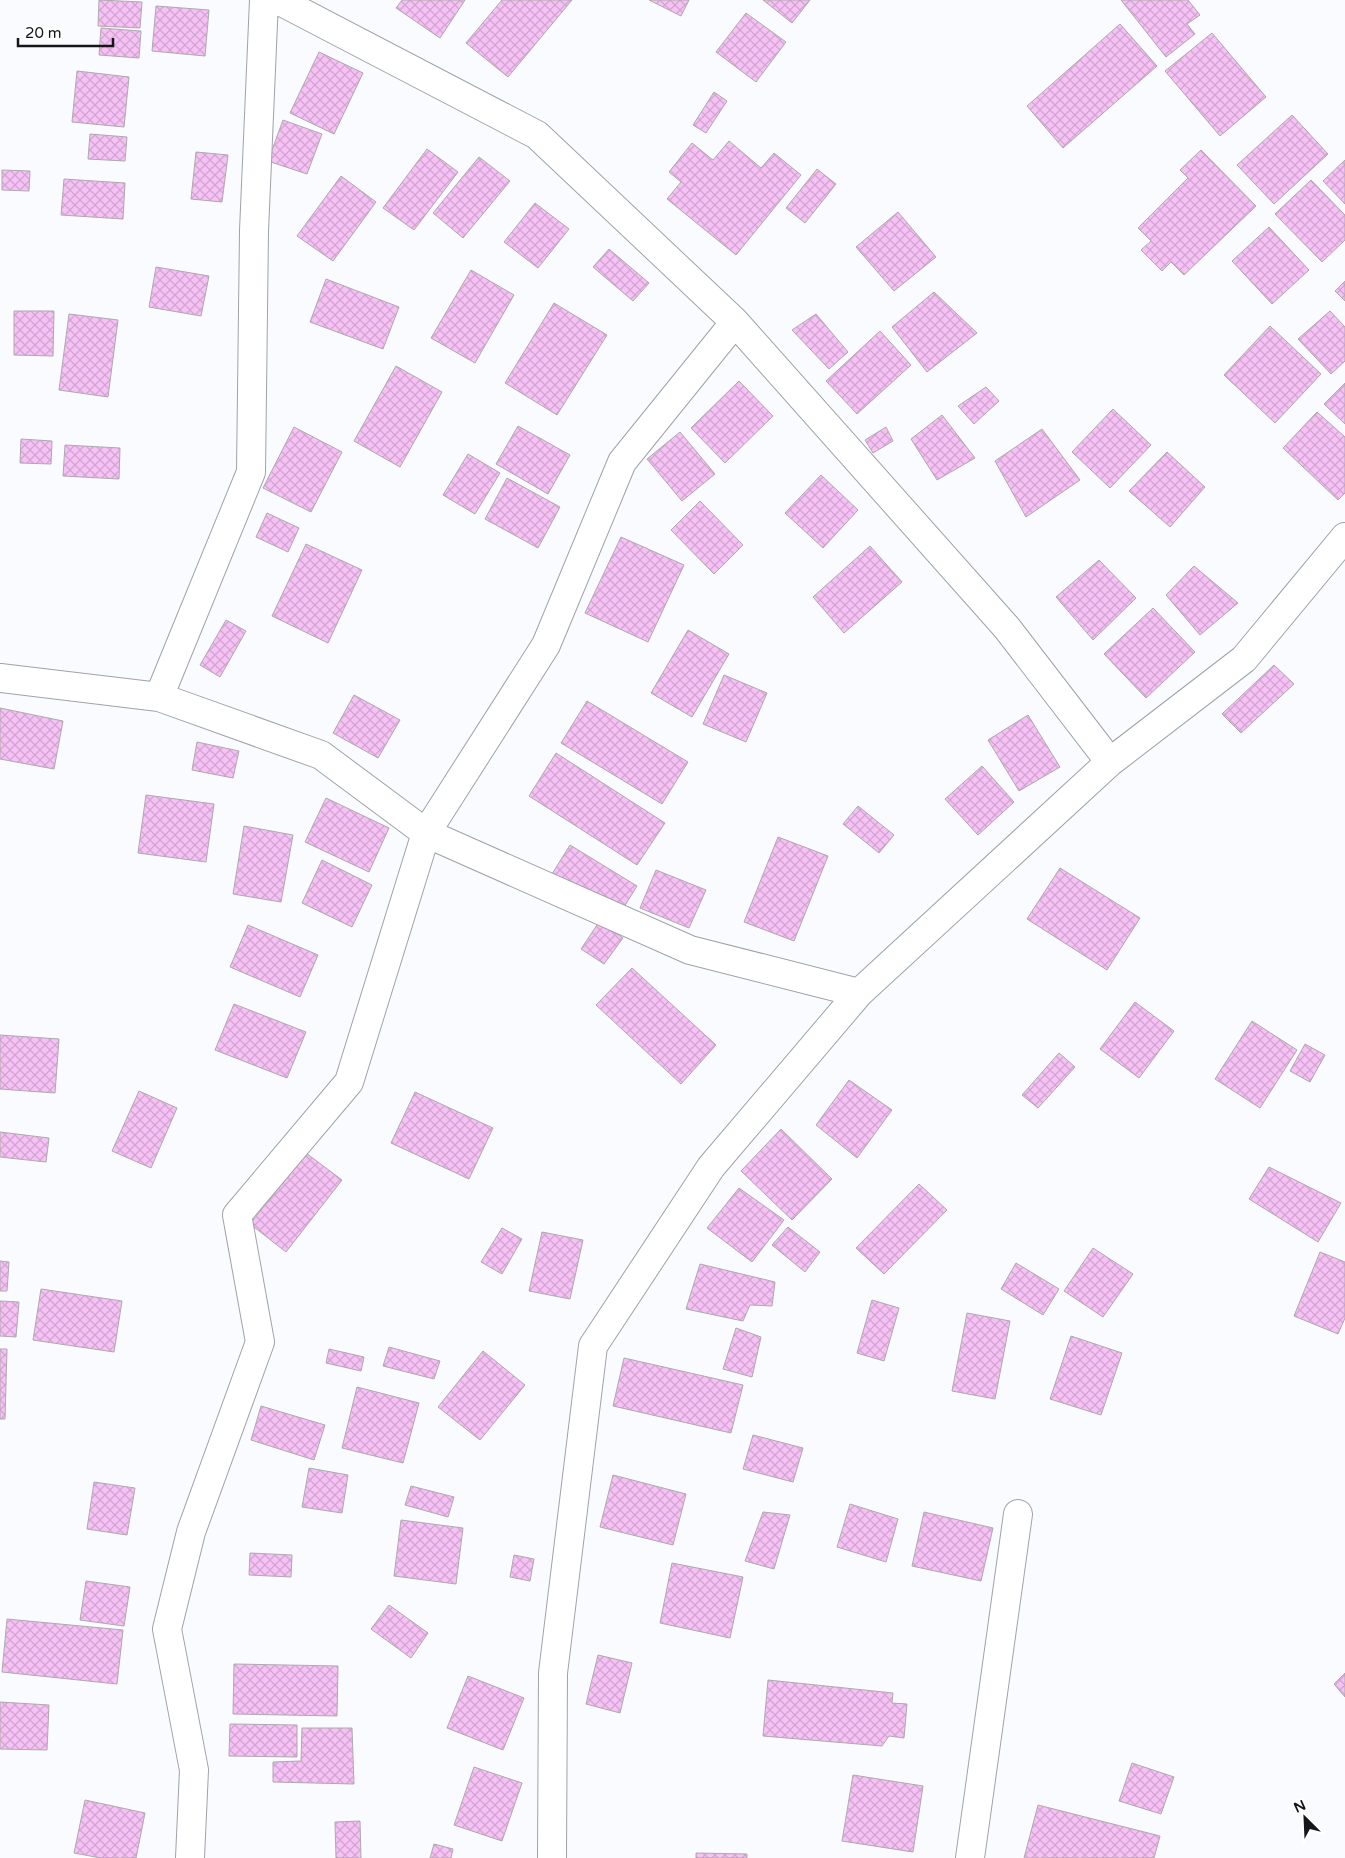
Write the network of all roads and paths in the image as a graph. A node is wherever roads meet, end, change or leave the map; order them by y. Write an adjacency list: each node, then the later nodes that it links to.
1 (264, 0): 6 (street)
2 (278, 0): 3 (street)
3 (736, 322): 7 (street); 8 (street)
4 (1345, 537): 7 (street)
5 (0, 678): 6 (street)
6 (159, 697): 8 (street)
7 (1110, 762): 9 (street)
8 (426, 833): 9 (street); 11 (street)
9 (859, 993): 12 (street)
10 (1018, 1514): 13 (street)
11 (190, 1858)
12 (552, 1858)
13 (970, 1858)

